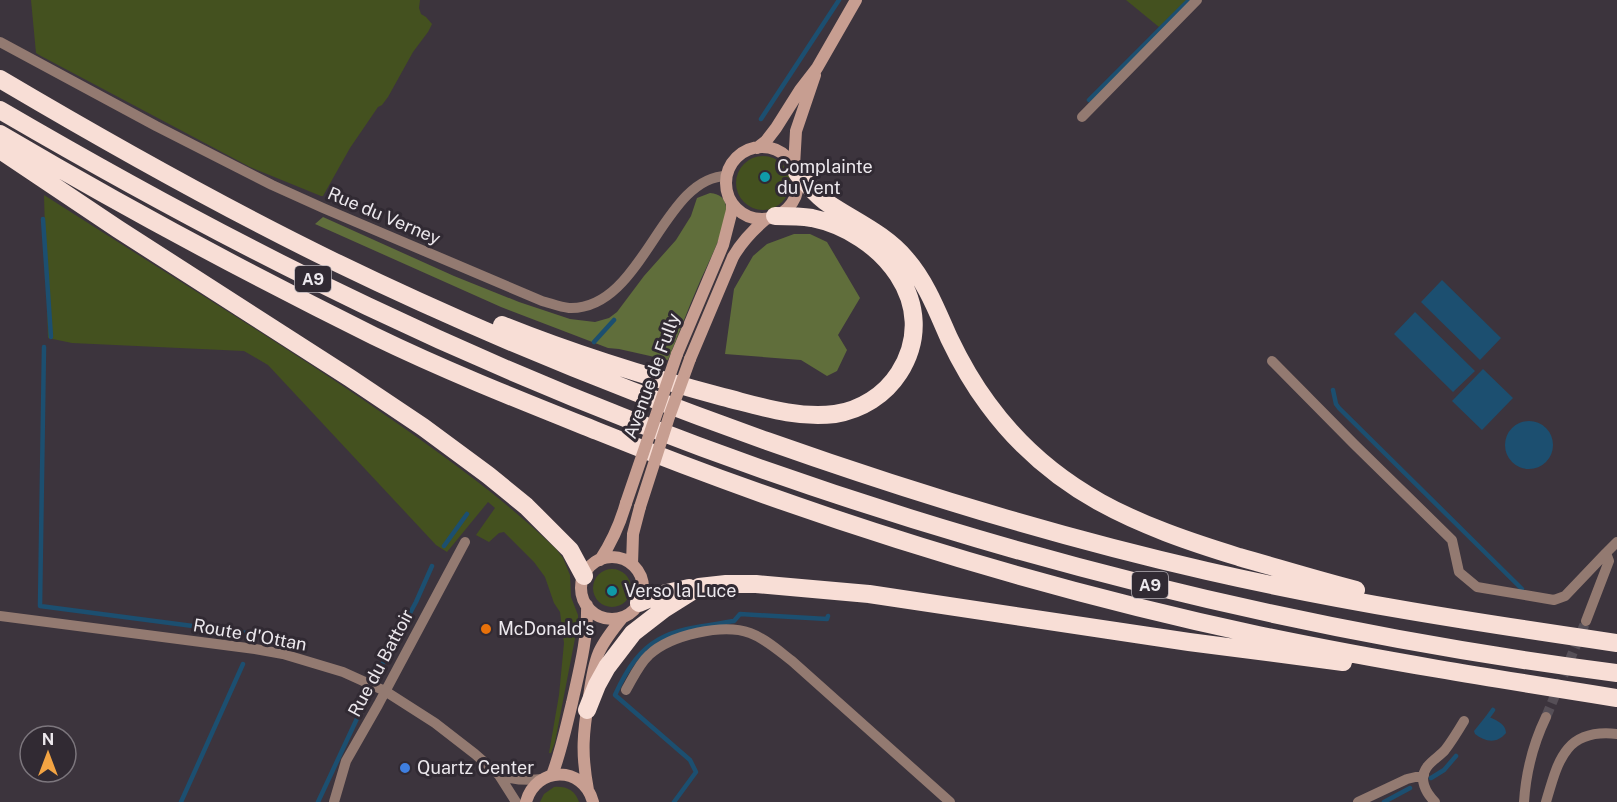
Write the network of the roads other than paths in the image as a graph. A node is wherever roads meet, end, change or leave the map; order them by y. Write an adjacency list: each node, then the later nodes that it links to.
1 (856, 0): 4 (main road)
2 (1197, 0): 7 (street)
3 (0, 42): 12 (street, Rue du Verney)
4 (817, 68): 9 (main road); 11 (main road)
5 (0, 80): 15 (highway)
6 (0, 110): 31 (highway, A9)
7 (1082, 117)
8 (0, 134): 34 (highway, A9)
9 (758, 148): 11 (main road); 12 (main road)
10 (0, 150): 22 (highway)
11 (795, 169): 14 (main road); 29 (highway)
12 (727, 176): 13 (main road)
13 (732, 203): 14 (main road); 20 (main road, Avenue de Fully, bridge)
14 (771, 218): 15 (highway); 21 (main road, Avenue de Fully, bridge)
15 (336, 262): 29 (highway)
16 (1272, 361): 19 (street)
17 (465, 542): 33 (street, Rue du Battoir)
18 (1617, 542): 19 (street)
19 (1606, 553): 28 (street)
20 (600, 560): 21 (main road); 22 (main road)
21 (632, 564): 24 (main road)
22 (584, 576): 25 (main road)
23 (699, 587): 24 (highway); 34 (highway); 35 (highway)
24 (639, 603): 27 (main road)
25 (587, 605): 27 (main road); 41 (main road)
26 (0, 615): 33 (street, Route d'Ottan)
27 (623, 617): 35 (main road)
28 (1586, 621)
29 (1523, 629): 30 (highway)
30 (1617, 643)
31 (1617, 673)
32 (626, 690): 47 (street)
33 (385, 691): 39 (street, Route d'Ottan); 43 (street, Rue du Battoir)
34 (1617, 698)
35 (586, 710): 42 (main road)
36 (1546, 717): 50 (street)
37 (1464, 721): 40 (street)
38 (1617, 734): 51 (street)
39 (499, 775): 41 (street, Route d'Ottan); 44 (street, Route d'Ottan)
40 (1424, 776): 48 (street); 49 (street)
41 (547, 777): 42 (main road); 45 (main road)
42 (588, 790): 46 (main road)
43 (333, 802)
44 (516, 802)
45 (526, 802)
46 (593, 802)
47 (950, 802)
48 (1358, 802)
49 (1435, 802)
50 (1524, 802)
51 (1546, 802)

